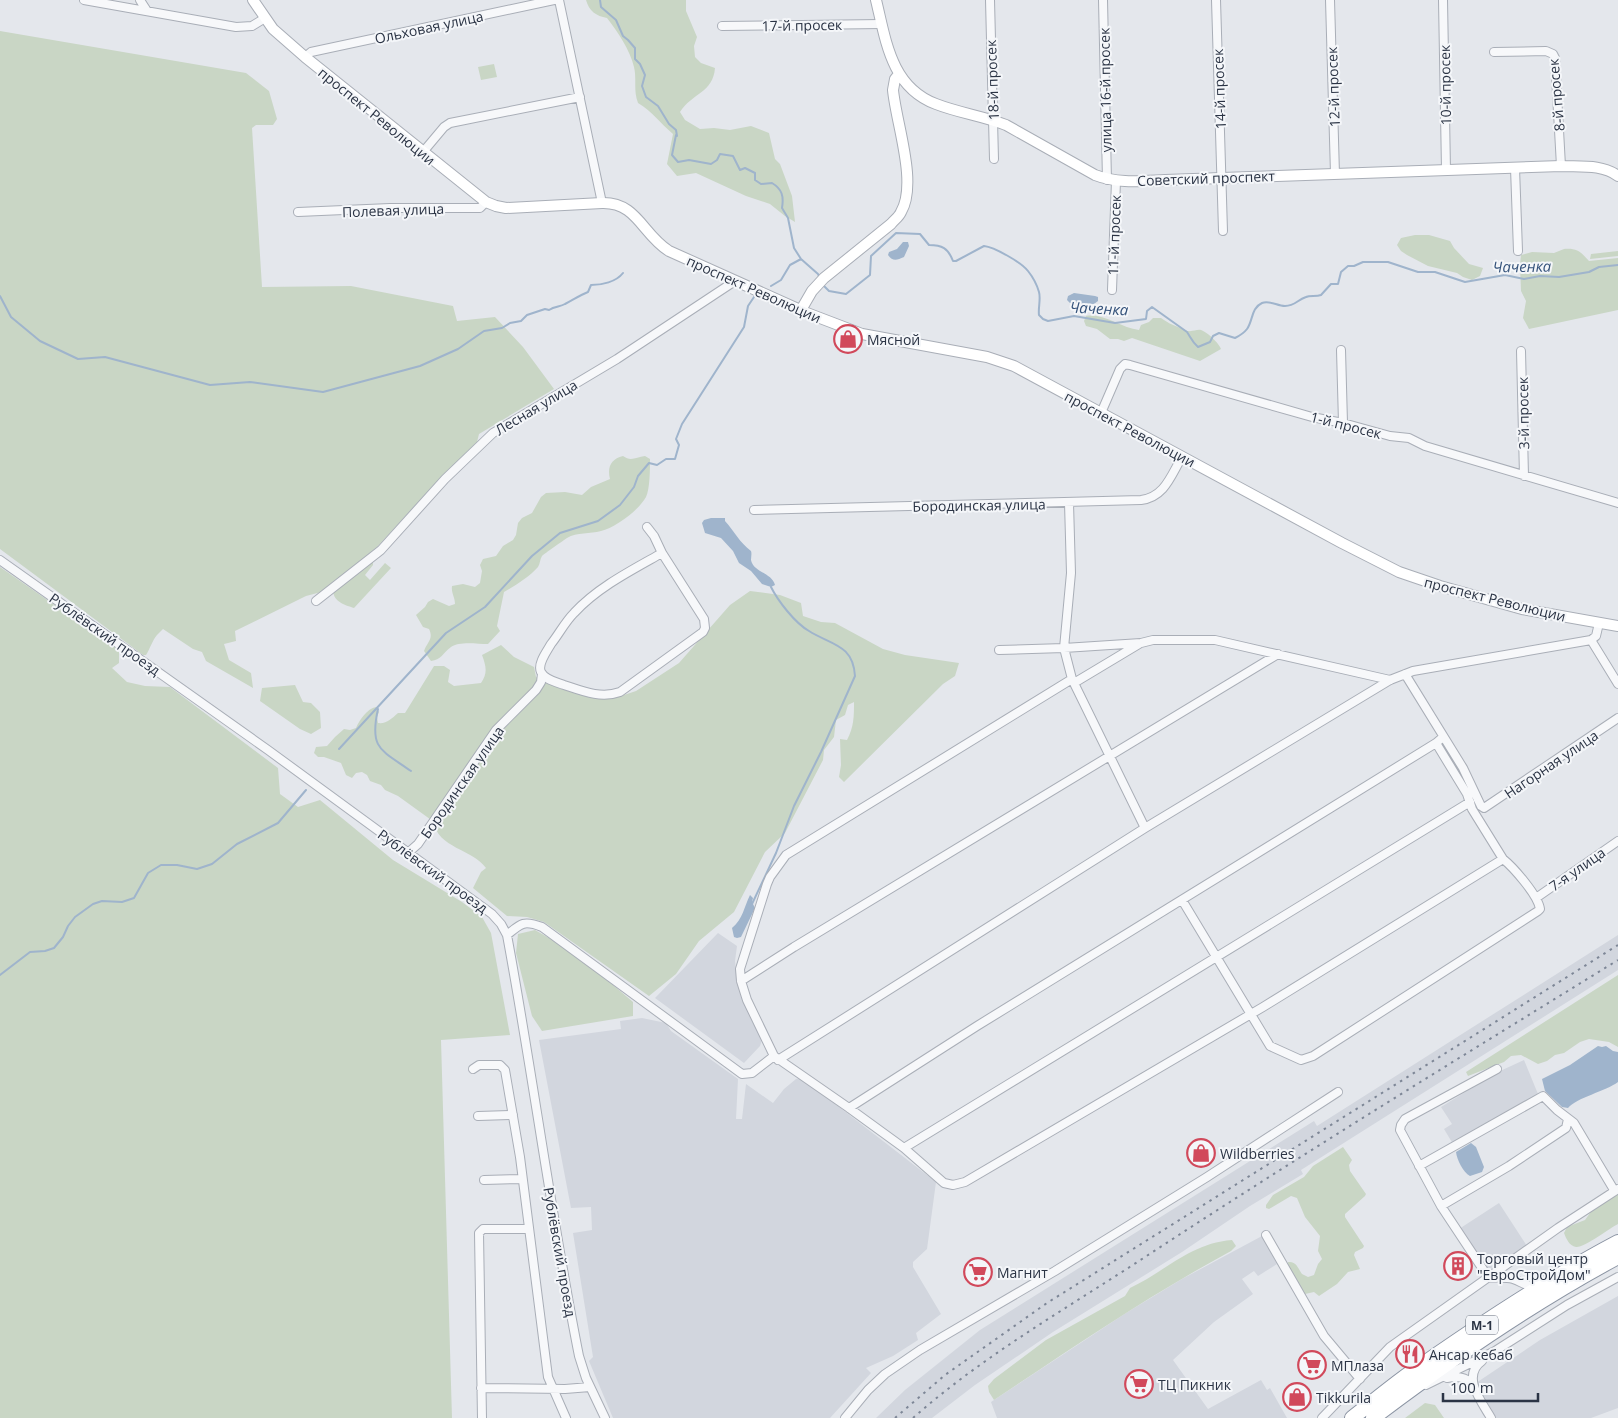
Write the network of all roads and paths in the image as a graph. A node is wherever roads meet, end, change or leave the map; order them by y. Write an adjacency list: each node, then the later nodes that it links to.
1 (84, 0): 12 (street)
2 (140, 0): 12 (street)
3 (253, 0): 13 (street, проспект Революции)
4 (554, 0): 17 (street, Ольховая улица)
5 (559, 0): 19 (street)
6 (876, 0): 14 (street, Советский проспект)
7 (990, 0): 20 (street, 18-й просек)
8 (1103, 0): 29 (street, улица 16-й просек)
9 (1216, 0): 28 (street, 14-й просек)
10 (1330, 0): 26 (street, 12-й просек)
11 (1443, 0): 25 (street, 10-й просек)
12 (147, 11): 13 (street)
13 (265, 18): 17 (street, проспект Революции)
14 (882, 24): 15 (street, 17-й просек); 18 (street, Советский проспект)
15 (722, 26)
16 (1494, 52): 23 (street, 8-й просек)
17 (305, 57): 21 (street, проспект Революции)
18 (899, 74): 20 (street, Советский проспект); 37 (street)
19 (580, 97): 21 (street); 31 (street)
20 (994, 120): 22 (street, 18-й просек); 29 (street, Советский проспект)
21 (423, 152): 30 (street, проспект Революции)
22 (994, 159)
23 (1561, 166): 24 (street, Советский проспект); 27 (street, Советский проспект)
24 (1515, 168): 25 (street, Советский проспект); 34 (street)
25 (1446, 170): 26 (street, Советский проспект)
26 (1335, 174): 28 (street, Советский проспект)
27 (1618, 176)
28 (1222, 178): 29 (street, Советский проспект); 33 (street, 14-й просек)
29 (1111, 180): 36 (street, 11-й просек)
30 (486, 202): 31 (street, проспект Революции); 32 (street, Полевая улица)
31 (602, 203): 35 (street, проспект Революции)
32 (298, 212)
33 (1223, 231)
34 (1518, 251)
35 (734, 281): 37 (street, проспект Революции); 50 (street, Лесная улица)
36 (1112, 290)
37 (801, 310): 40 (street, проспект Революции)
38 (1341, 350): 41 (street)
39 (1521, 351): 43 (street, 3-й просек)
40 (1101, 413): 41 (street, 1-й просек); 42 (street, проспект Революции)
41 (1343, 423): 43 (street, 1-й просек)
42 (1182, 456): 44 (street, Бородинская улица); 51 (street, проспект Революции)
43 (1524, 476): 45 (street, 1-й просек)
44 (1069, 503): 46 (street, Бородинская улица); 55 (street)
45 (1618, 503)
46 (754, 510)
47 (647, 527): 48 (street)
48 (662, 552): 58 (street); 58 (street)
49 (0, 560): 70 (street, Рублёвский проезд)
50 (316, 601)
51 (1599, 623): 52 (street, проспект Революции); 53 (street)
52 (1618, 626)
53 (1591, 640): 59 (street); 62 (street)
54 (1141, 643): 55 (street); 57 (street); 61 (street)
55 (1064, 648): 56 (street); 61 (street)
56 (999, 650)
57 (1278, 654): 60 (street); 66 (street)
58 (542, 674): 70 (street, Бородинская улица)
59 (1405, 674): 60 (street); 64 (street)
60 (1390, 680): 68 (street)
61 (1073, 681): 66 (street); 76 (street)
62 (1618, 684)
63 (1618, 718): 64 (street, Нагорная улица)
64 (1443, 737): 65 (street)
65 (1436, 743): 67 (street); 73 (street)
66 (1111, 756): 68 (street); 76 (street)
67 (1470, 802): 71 (street); 75 (street)
68 (1145, 828): 78 (street)
69 (1618, 840): 72 (street, 7-я улица)
70 (409, 852): 74 (street, Рублёвский проезд)
71 (1503, 859): 72 (street); 77 (street)
72 (1536, 898): 77 (street)
73 (1182, 900): 75 (street); 82 (street)
74 (507, 935): 78 (street); 103 (street, Рублёвский проезд)
75 (1216, 959): 77 (street); 86 (street)
76 (741, 981): 78 (street)
77 (1250, 1014): 86 (street)
78 (776, 1058): 82 (street)
79 (473, 1068): 83 (street)
80 (1497, 1068): 87 (street)
81 (1338, 1092): 110 (street)
82 (849, 1108): 86 (street)
83 (513, 1115): 84 (street); 88 (street)
84 (478, 1116)
85 (1568, 1119): 87 (street); 90 (street); 91 (street)
86 (904, 1148)
87 (1419, 1166): 91 (street)
88 (522, 1179): 89 (street); 92 (street)
89 (484, 1180)
90 (1616, 1190): 96 (street)
91 (1441, 1206): 96 (street)
92 (528, 1229): 104 (street); 105 (street)
93 (1266, 1235): 100 (street)
94 (1618, 1242): 98 (highway, М-1)
95 (1618, 1257): 106 (highway, М-1)
96 (1488, 1277): 98 (street); 100 (street)
97 (1618, 1277): 99 (street)
98 (1542, 1286): 112 (highway, М-1)
99 (1494, 1351): 101 (street); 102 (street)
100 (1360, 1379): 111 (street)
101 (1437, 1380): 102 (street); 106 (street)
102 (1473, 1384): 114 (street)
103 (590, 1387): 105 (street); 109 (street, Рублёвский проезд)
104 (481, 1388): 105 (street); 107 (street)
105 (554, 1389): 108 (street)
106 (1397, 1400): 113 (highway, М-1)
107 (482, 1418)
108 (566, 1418)
109 (605, 1418)
110 (845, 1418)
111 (1322, 1418)
112 (1352, 1418)
113 (1373, 1418)
114 (1490, 1418)

